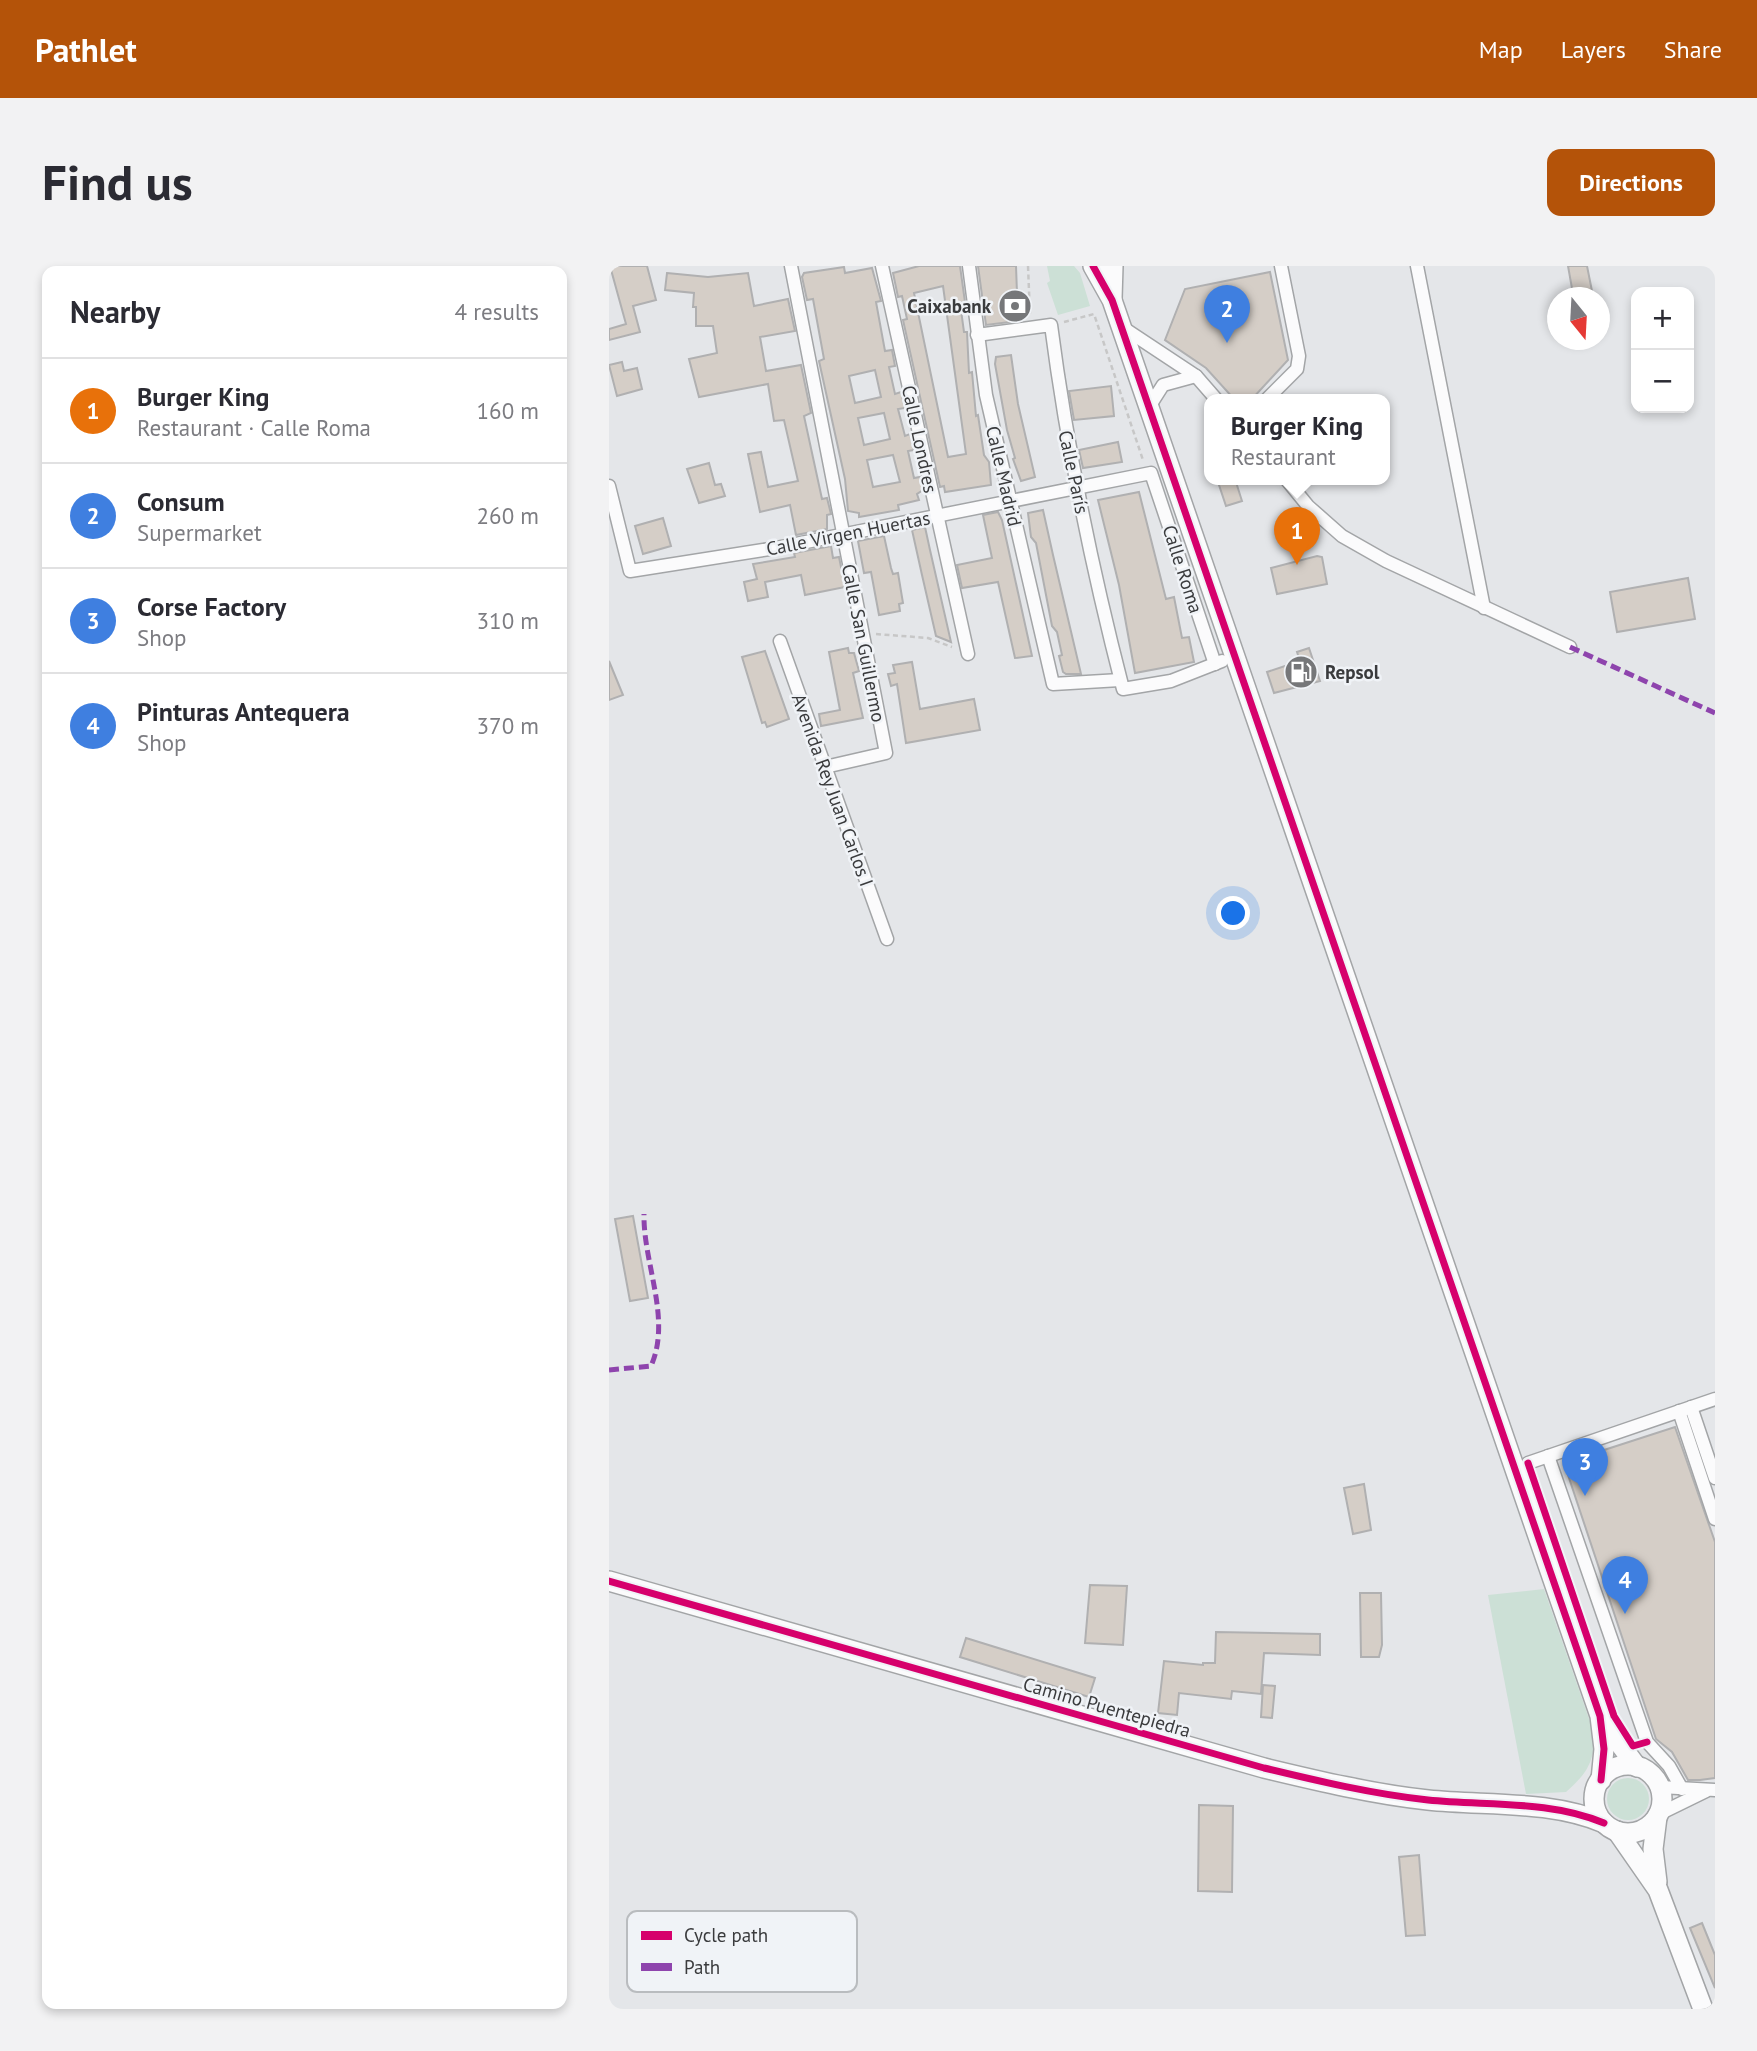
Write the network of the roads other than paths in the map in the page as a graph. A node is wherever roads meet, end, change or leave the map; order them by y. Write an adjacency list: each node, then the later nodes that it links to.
1 (791, 266): 21 (street, Calle San Guillermo)
2 (882, 266): 20 (street, Calle Londres)
3 (969, 266): 10 (street, Calle Madrid)
4 (1093, 266): 8 (street)
5 (1113, 266): 8 (street)
6 (1281, 266): 13 (street)
7 (1417, 266): 22 (street)
8 (1112, 300): 9 (street)
9 (1121, 326): 11 (street); 14 (street)
10 (977, 335): 18 (street, Calle París); 19 (street, Calle Madrid)
11 (1196, 376): 12 (street); 14 (street)
12 (1212, 394)
13 (1272, 394)
14 (1149, 407): 23 (street)
15 (1149, 473): 18 (street, Calle Virgen Huertas); 24 (street, Calle Roma)
16 (1291, 485): 22 (street)
17 (609, 486): 21 (street, Calle Virgen Huertas)
18 (1077, 488): 19 (street, Calle Virgen Huertas); 30 (street, Calle París)
19 (1010, 501): 20 (street, Calle Virgen Huertas); 30 (street, Calle Madrid)
20 (936, 516): 21 (street, Calle Virgen Huertas); 27 (street, Calle Londres)
21 (844, 534): 31 (street, Calle San Guillermo)
22 (1484, 608): 26 (street)
23 (1220, 614): 24 (street); 28 (street)
24 (1200, 621): 29 (street, Calle Roma)
25 (780, 641): 31 (street, Avenida Rey Juan Carlos I)
26 (1570, 646)
27 (968, 654)
28 (1236, 656): 29 (street); 40 (street)
29 (1215, 664): 30 (street)
30 (1122, 685)
31 (825, 767): 32 (street, Avenida Rey Juan Carlos I)
32 (887, 939)
33 (1715, 1399): 34 (street)
34 (1685, 1409): 35 (street); 37 (street); 38 (street)
35 (1548, 1457): 36 (street); 44 (street)
36 (1528, 1464)
37 (1715, 1478)
38 (1715, 1518)
39 (609, 1581): 46 (street, Camino Puentepiedra)
40 (1600, 1716): 41 (street); 42 (street)
41 (1637, 1767): 42 (street); 43 (street)
42 (1600, 1782): 46 (street, Camino Puentepiedra); 48 (street)
43 (1660, 1787): 44 (street); 47 (street)
44 (1682, 1789): 45 (street)
45 (1710, 1790): 47 (street)
46 (1539, 1808): 48 (street, Camino Puentepiedra)
47 (1658, 1816): 48 (street); 49 (street)
48 (1610, 1827): 49 (street)
49 (1658, 1890): 50 (street)
50 (1703, 2009)

